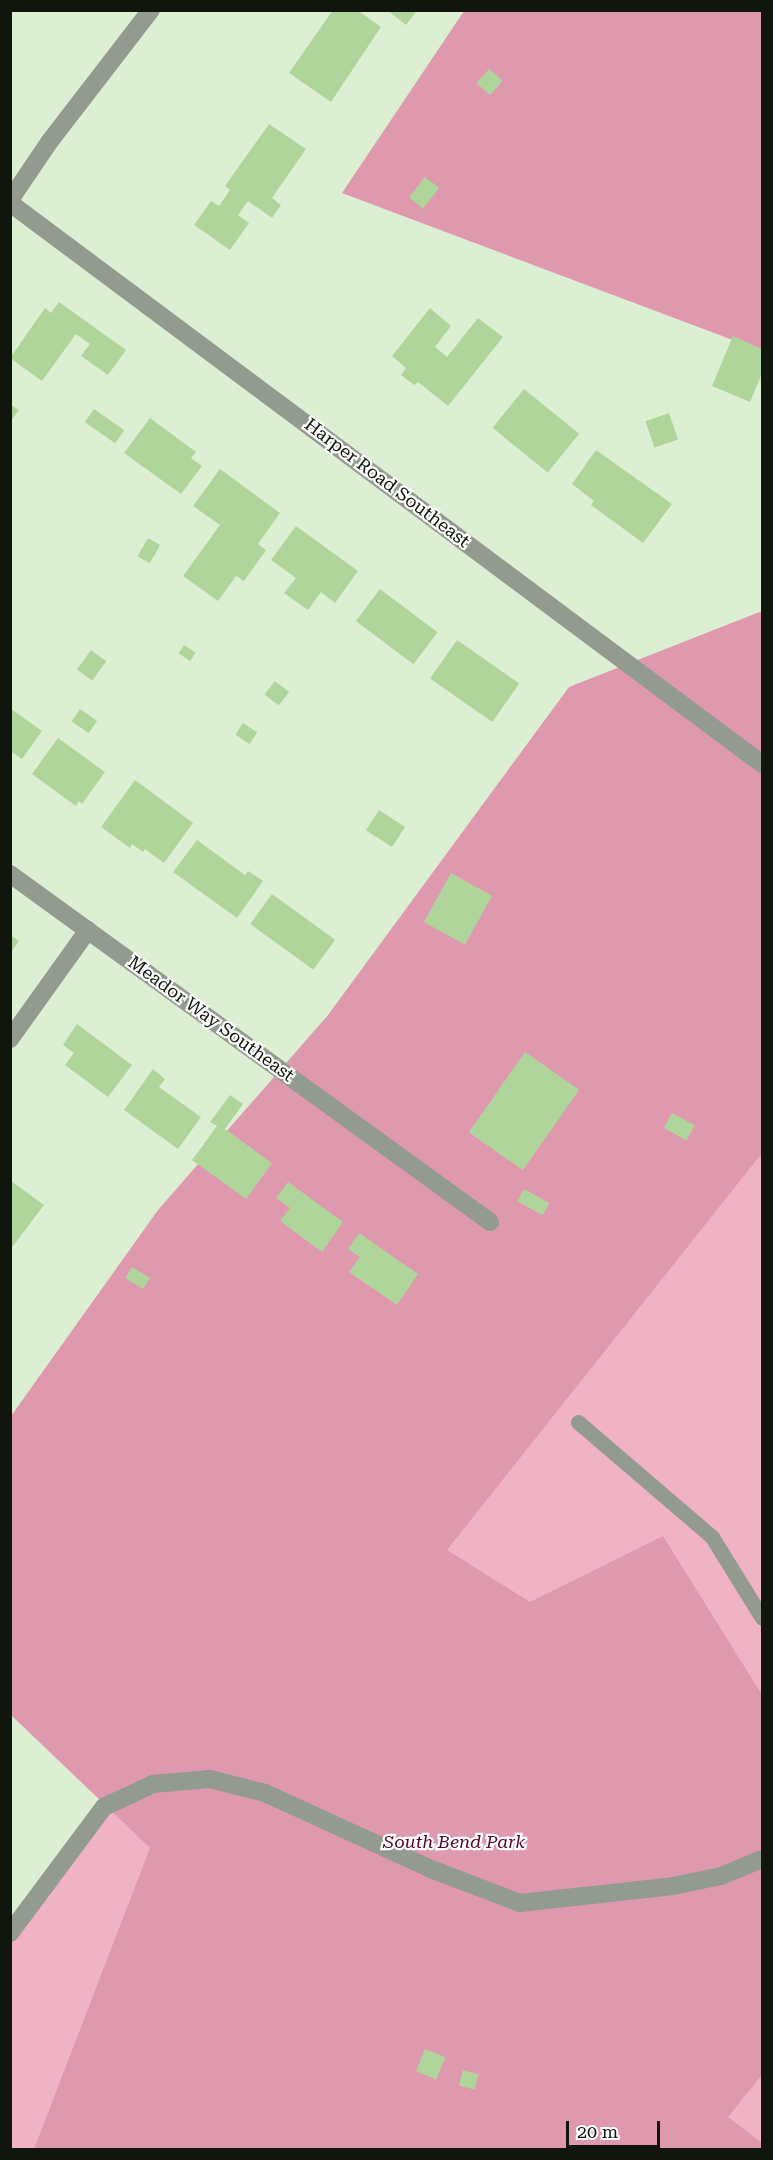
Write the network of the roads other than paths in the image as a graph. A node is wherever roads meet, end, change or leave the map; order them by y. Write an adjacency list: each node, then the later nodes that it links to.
1 (151, 10): 2 (street)
2 (10, 201): 3 (street, Harper Road Southeast)
3 (762, 764)
4 (10, 874): 5 (street, Meador Way Southeast)
5 (88, 930): 6 (street); 7 (street, Meador Way Southeast)
6 (10, 1039)
7 (490, 1222)
8 (578, 1422): 9 (lane)
9 (762, 1618)
10 (762, 1859): 11 (street)
11 (10, 1933)

